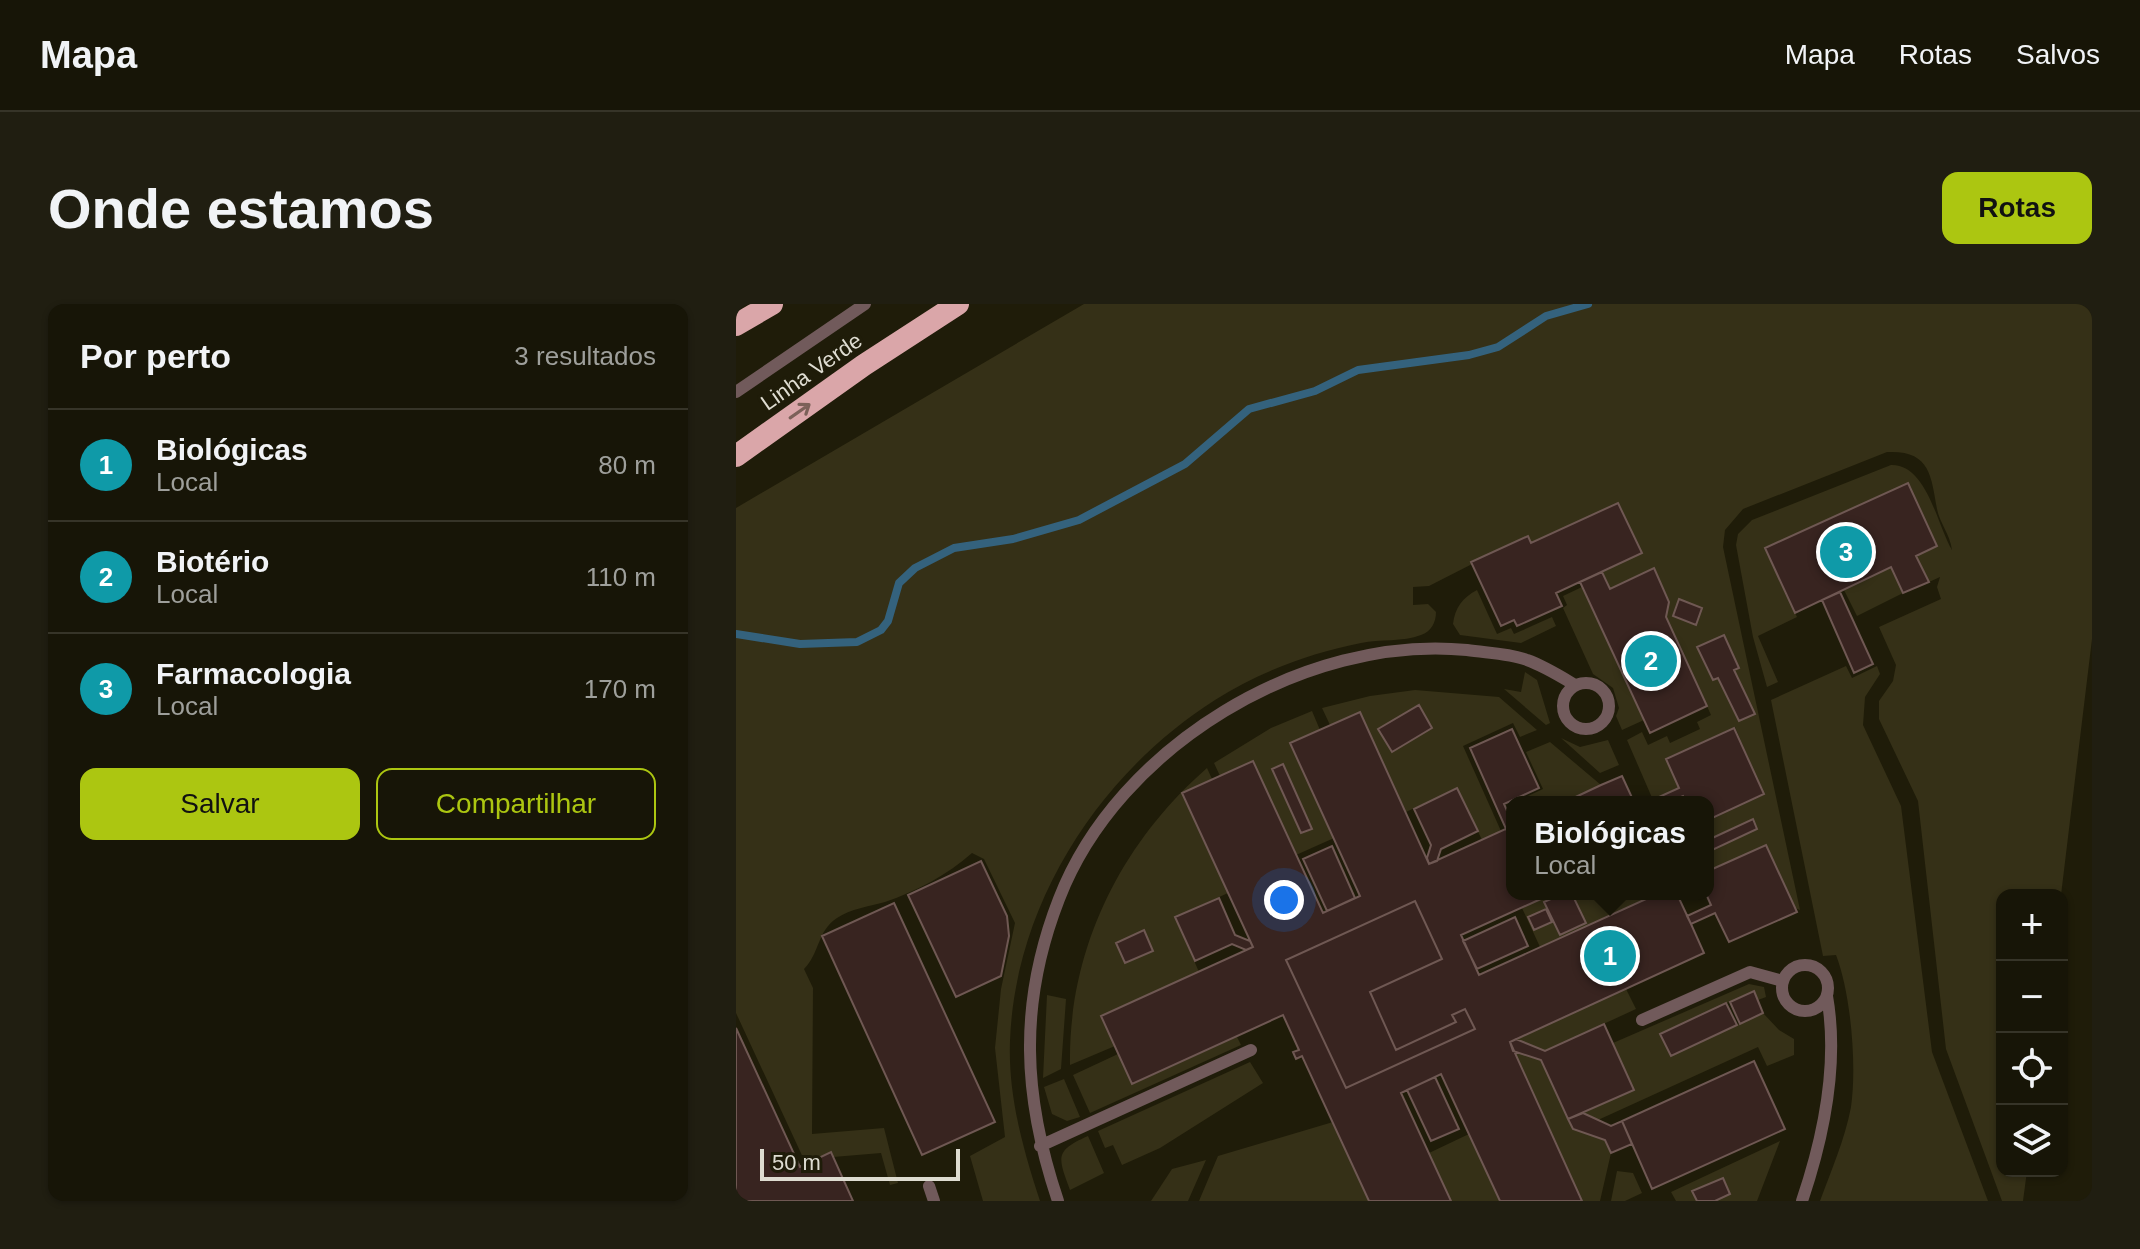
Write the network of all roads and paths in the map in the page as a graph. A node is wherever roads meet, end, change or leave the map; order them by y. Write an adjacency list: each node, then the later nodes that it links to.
1 (772, 304): 4 (highway)
2 (865, 304): 5 (lane)
3 (958, 304): 6 (highway, Linha Verde, one-way to 3)
4 (736, 325)
5 (736, 392)
6 (736, 456)
7 (1575, 685): 12 (lane)
8 (1783, 981): 9 (lane); 9 (lane); 10 (lane)
9 (1827, 996): 16 (lane)
10 (1642, 1020)
11 (1251, 1050): 12 (lane)
12 (1040, 1146): 15 (lane)
13 (929, 1186): 14 (lane)
14 (934, 1201)
15 (1058, 1201)
16 (1802, 1201)

